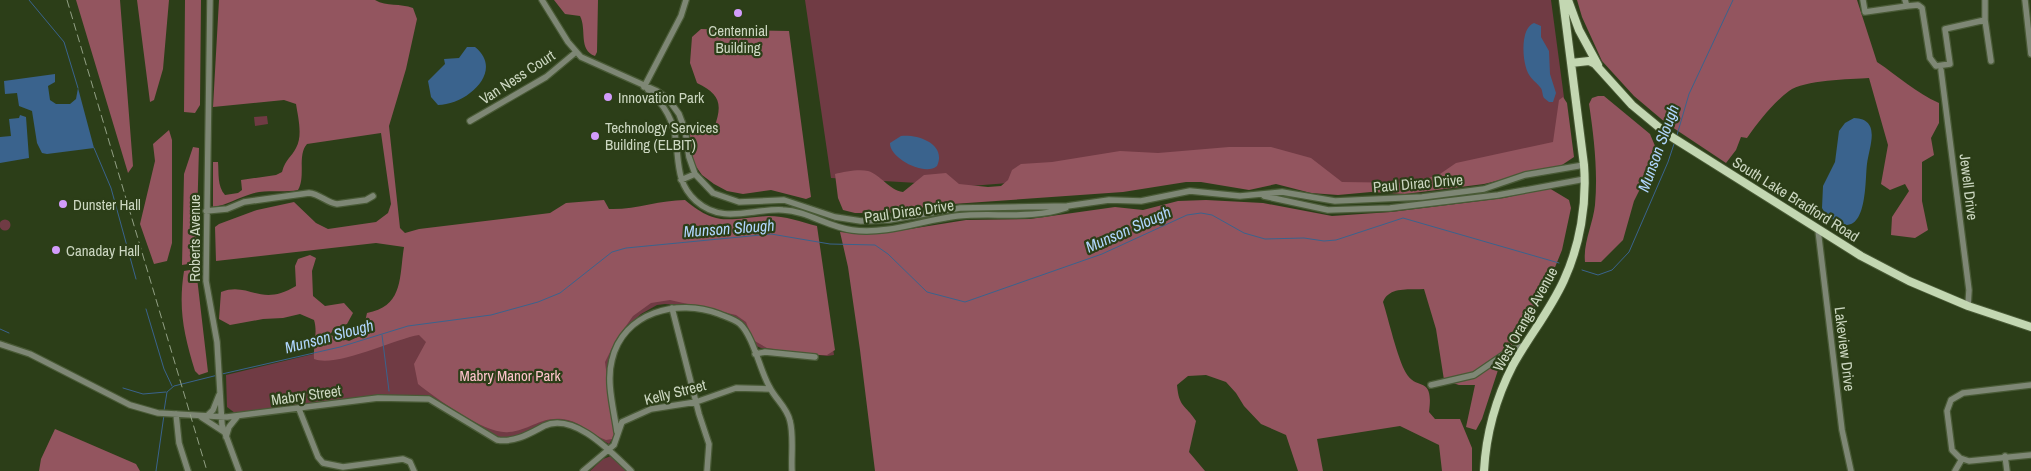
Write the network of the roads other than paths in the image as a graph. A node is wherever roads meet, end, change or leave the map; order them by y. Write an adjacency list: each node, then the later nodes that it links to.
1 (210, 0): 26 (street, Roberts Avenue)
2 (542, 0): 11 (street)
3 (686, 0): 17 (street)
4 (1563, 0): 14 (main road, West Orange Avenue)
5 (1568, 0): 15 (main road, South Lake Bradford Road)
6 (1863, 0): 9 (street)
7 (1985, 0): 10 (street)
8 (2025, 0): 12 (street)
9 (1906, 3): 10 (street)
10 (1985, 20): 13 (street)
11 (576, 52): 17 (street); 18 (street, Van Ness Court)
12 (2031, 54)
13 (1991, 61)
14 (1571, 63): 15 (main road); 19 (main road, West Orange Avenue)
15 (1600, 69): 27 (main road, South Lake Bradford Road)
16 (1941, 70): 28 (street, Jewell Drive)
17 (644, 87): 20 (street, Paul Dirac Drive); 22 (street, Paul Dirac Drive)
18 (470, 121)
19 (1584, 165): 21 (main road, West Orange Avenue); 23 (street, Paul Dirac Drive)
20 (695, 174): 22 (street); 25 (street, Paul Dirac Drive)
21 (1585, 179): 23 (street, Paul Dirac Drive); 32 (main road, West Orange Avenue)
22 (681, 180): 25 (street, Paul Dirac Drive)
23 (1252, 195): 25 (street, Paul Dirac Drive)
24 (373, 196): 26 (street)
25 (1075, 205)
26 (206, 211): 38 (street, Roberts Avenue)
27 (1818, 230): 28 (main road, South Lake Bradford Road); 61 (street, Lakeview Drive)
28 (1968, 306): 30 (main road, South Lake Bradford Road)
29 (672, 308): 33 (street); 40 (street); 47 (street)
30 (2031, 327)
31 (0, 344): 42 (street, Mabry Street)
32 (1526, 345): 35 (street); 60 (main road, West Orange Avenue)
33 (756, 354): 34 (street); 37 (street)
34 (815, 357)
35 (1431, 385)
36 (2031, 385): 52 (street)
37 (770, 389): 40 (street, Kelly Street); 59 (street)
38 (220, 390): 39 (street, Roberts Avenue); 44 (street)
39 (221, 400): 45 (street, Roberts Avenue); 46 (street)
40 (696, 402): 47 (street, Kelly Street); 58 (street)
41 (299, 409): 46 (street, Mabry Street); 49 (street, Mabry Street); 55 (street)
42 (173, 414): 43 (street, Mabry Street); 53 (street)
43 (200, 416): 44 (street, Mabry Street); 48 (street)
44 (207, 416): 45 (street, Mabry Street)
45 (222, 417): 46 (street, Mabry Street); 48 (street, Roberts Avenue)
46 (236, 417): 48 (street)
47 (617, 432): 49 (street, Kelly Street)
48 (225, 434): 54 (street, Roberts Avenue)
49 (609, 450): 56 (street, Kelly Street); 57 (street, Mabry Street)
50 (2031, 455): 51 (street)
51 (2005, 456): 52 (street); 63 (street)
52 (1963, 459): 62 (street)
53 (188, 471)
54 (239, 471)
55 (414, 471)
56 (584, 471)
57 (631, 471)
58 (706, 471)
59 (792, 471)
60 (1484, 471)
61 (1851, 471)
62 (1955, 471)
63 (2007, 471)

